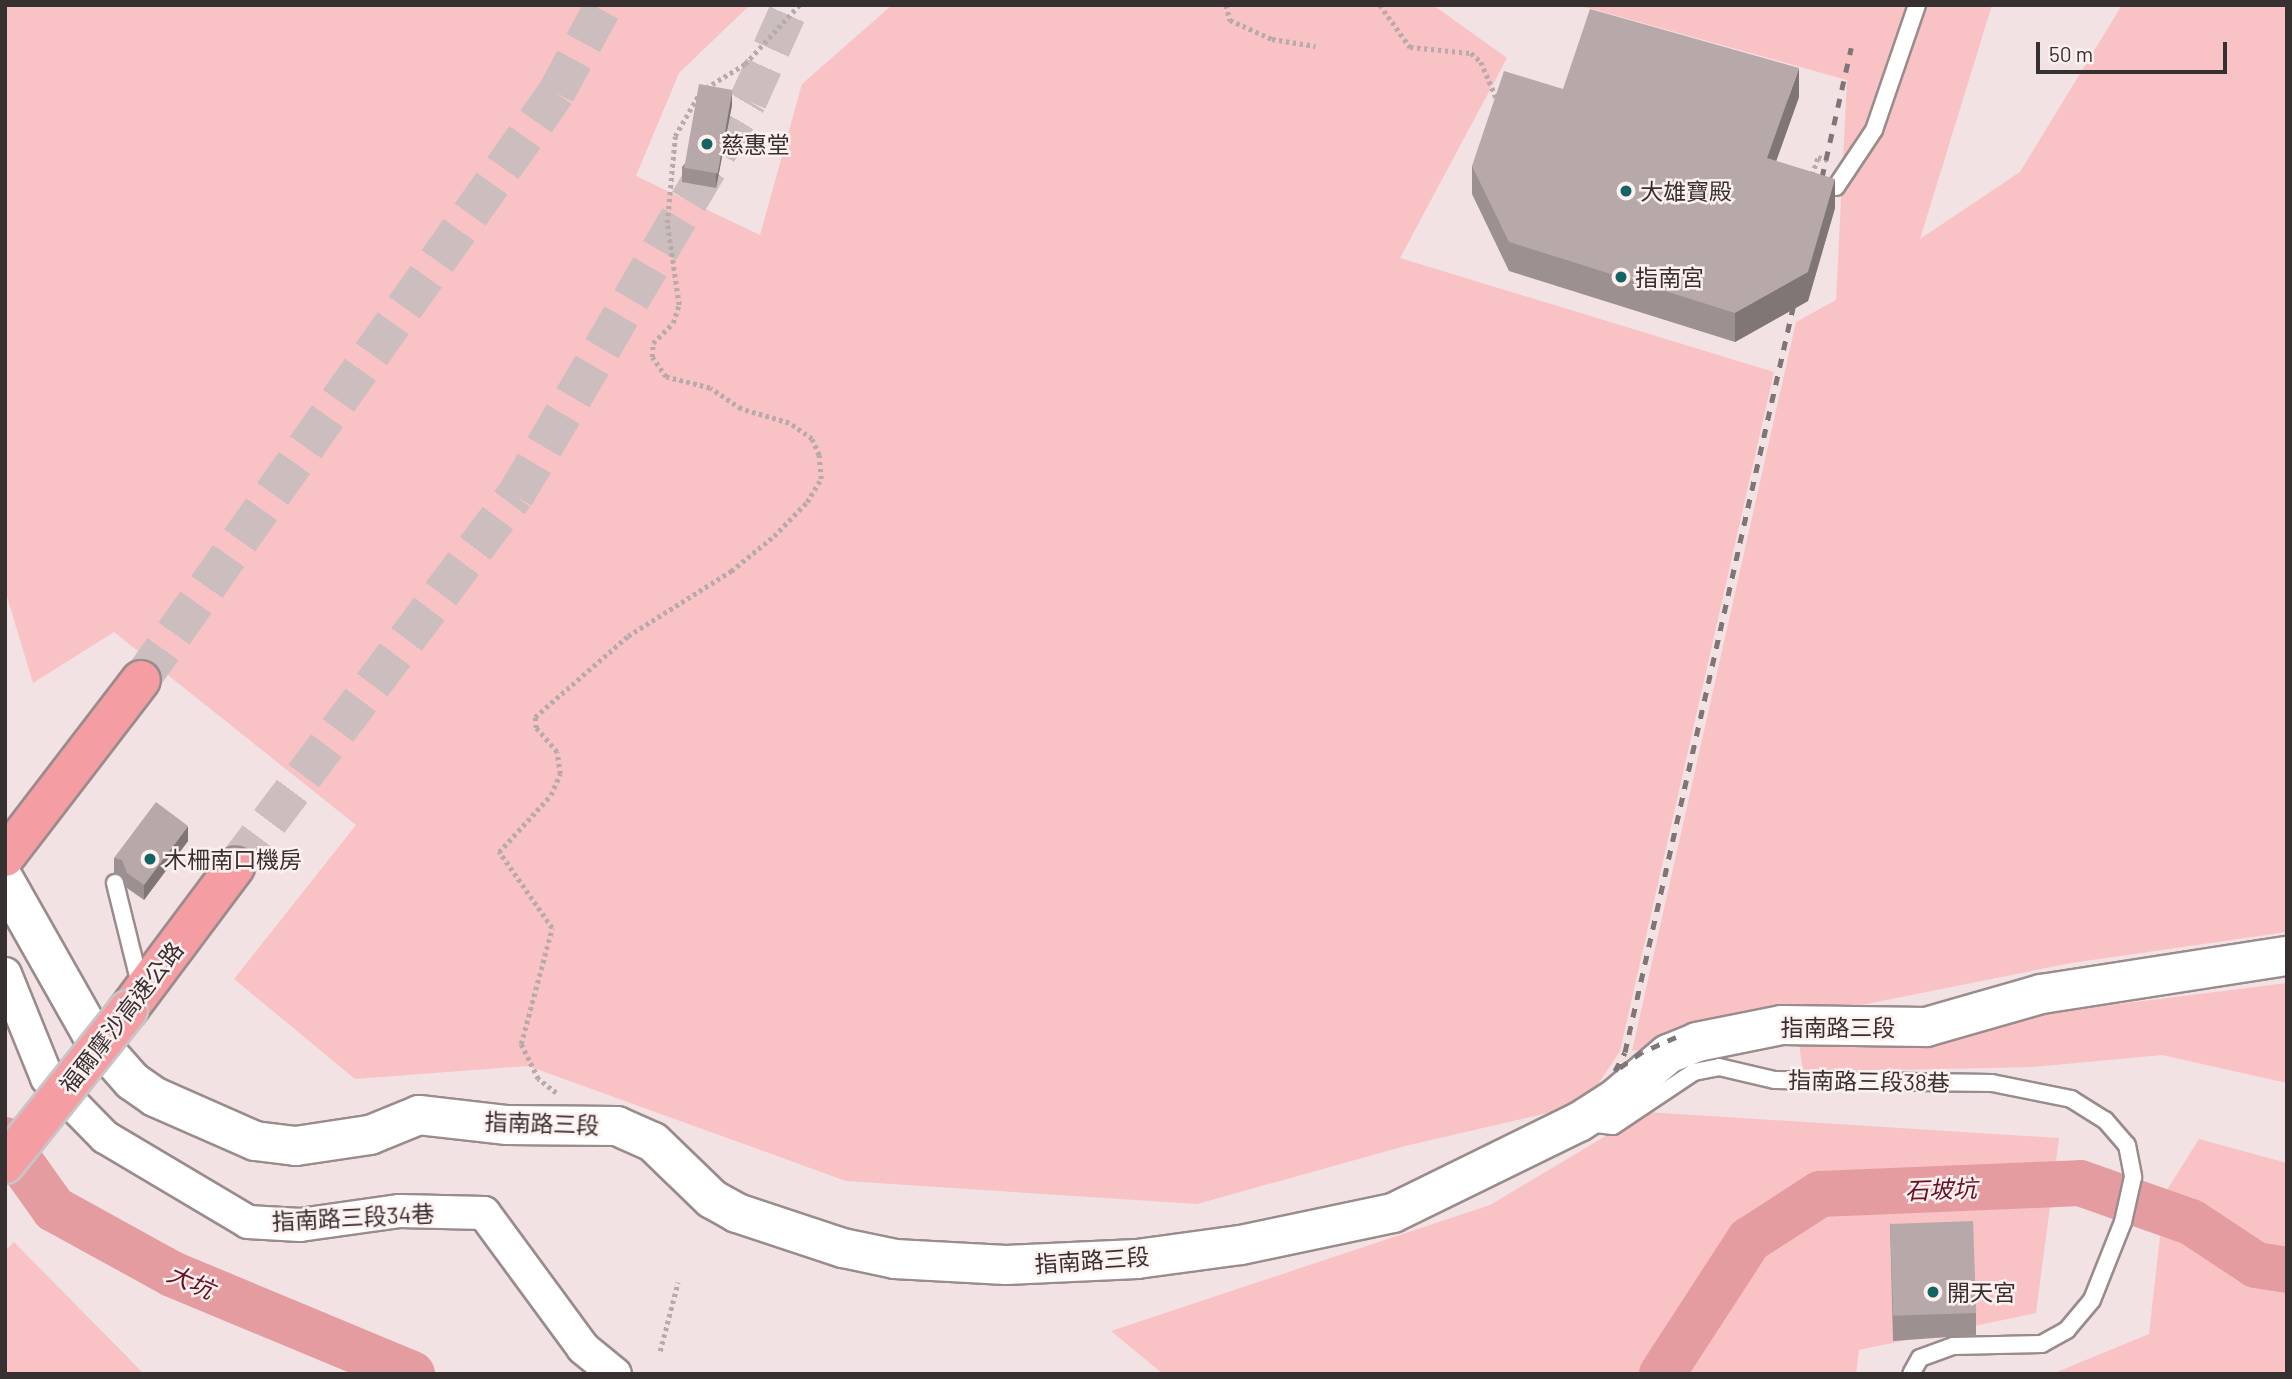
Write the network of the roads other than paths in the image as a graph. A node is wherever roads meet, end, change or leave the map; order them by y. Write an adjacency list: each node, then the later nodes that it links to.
1 (1917, 5): 2 (lane)
2 (1836, 187)
3 (141, 680): 4 (highway)
4 (5, 857)
5 (235, 867): 10 (highway, 福爾摩沙高速公路)
6 (5, 881): 11 (street, 指南路三段)
7 (115, 883): 10 (lane)
8 (2287, 956): 11 (street, 指南路三段)
9 (5, 974): 13 (street, 指南路三段34巷)
10 (135, 1002): 12 (highway, 福爾摩沙高速公路, bridge)
11 (1578, 1122): 14 (lane, 指南路三段38巷)
12 (5, 1164)
13 (615, 1374)
14 (1911, 1374)

